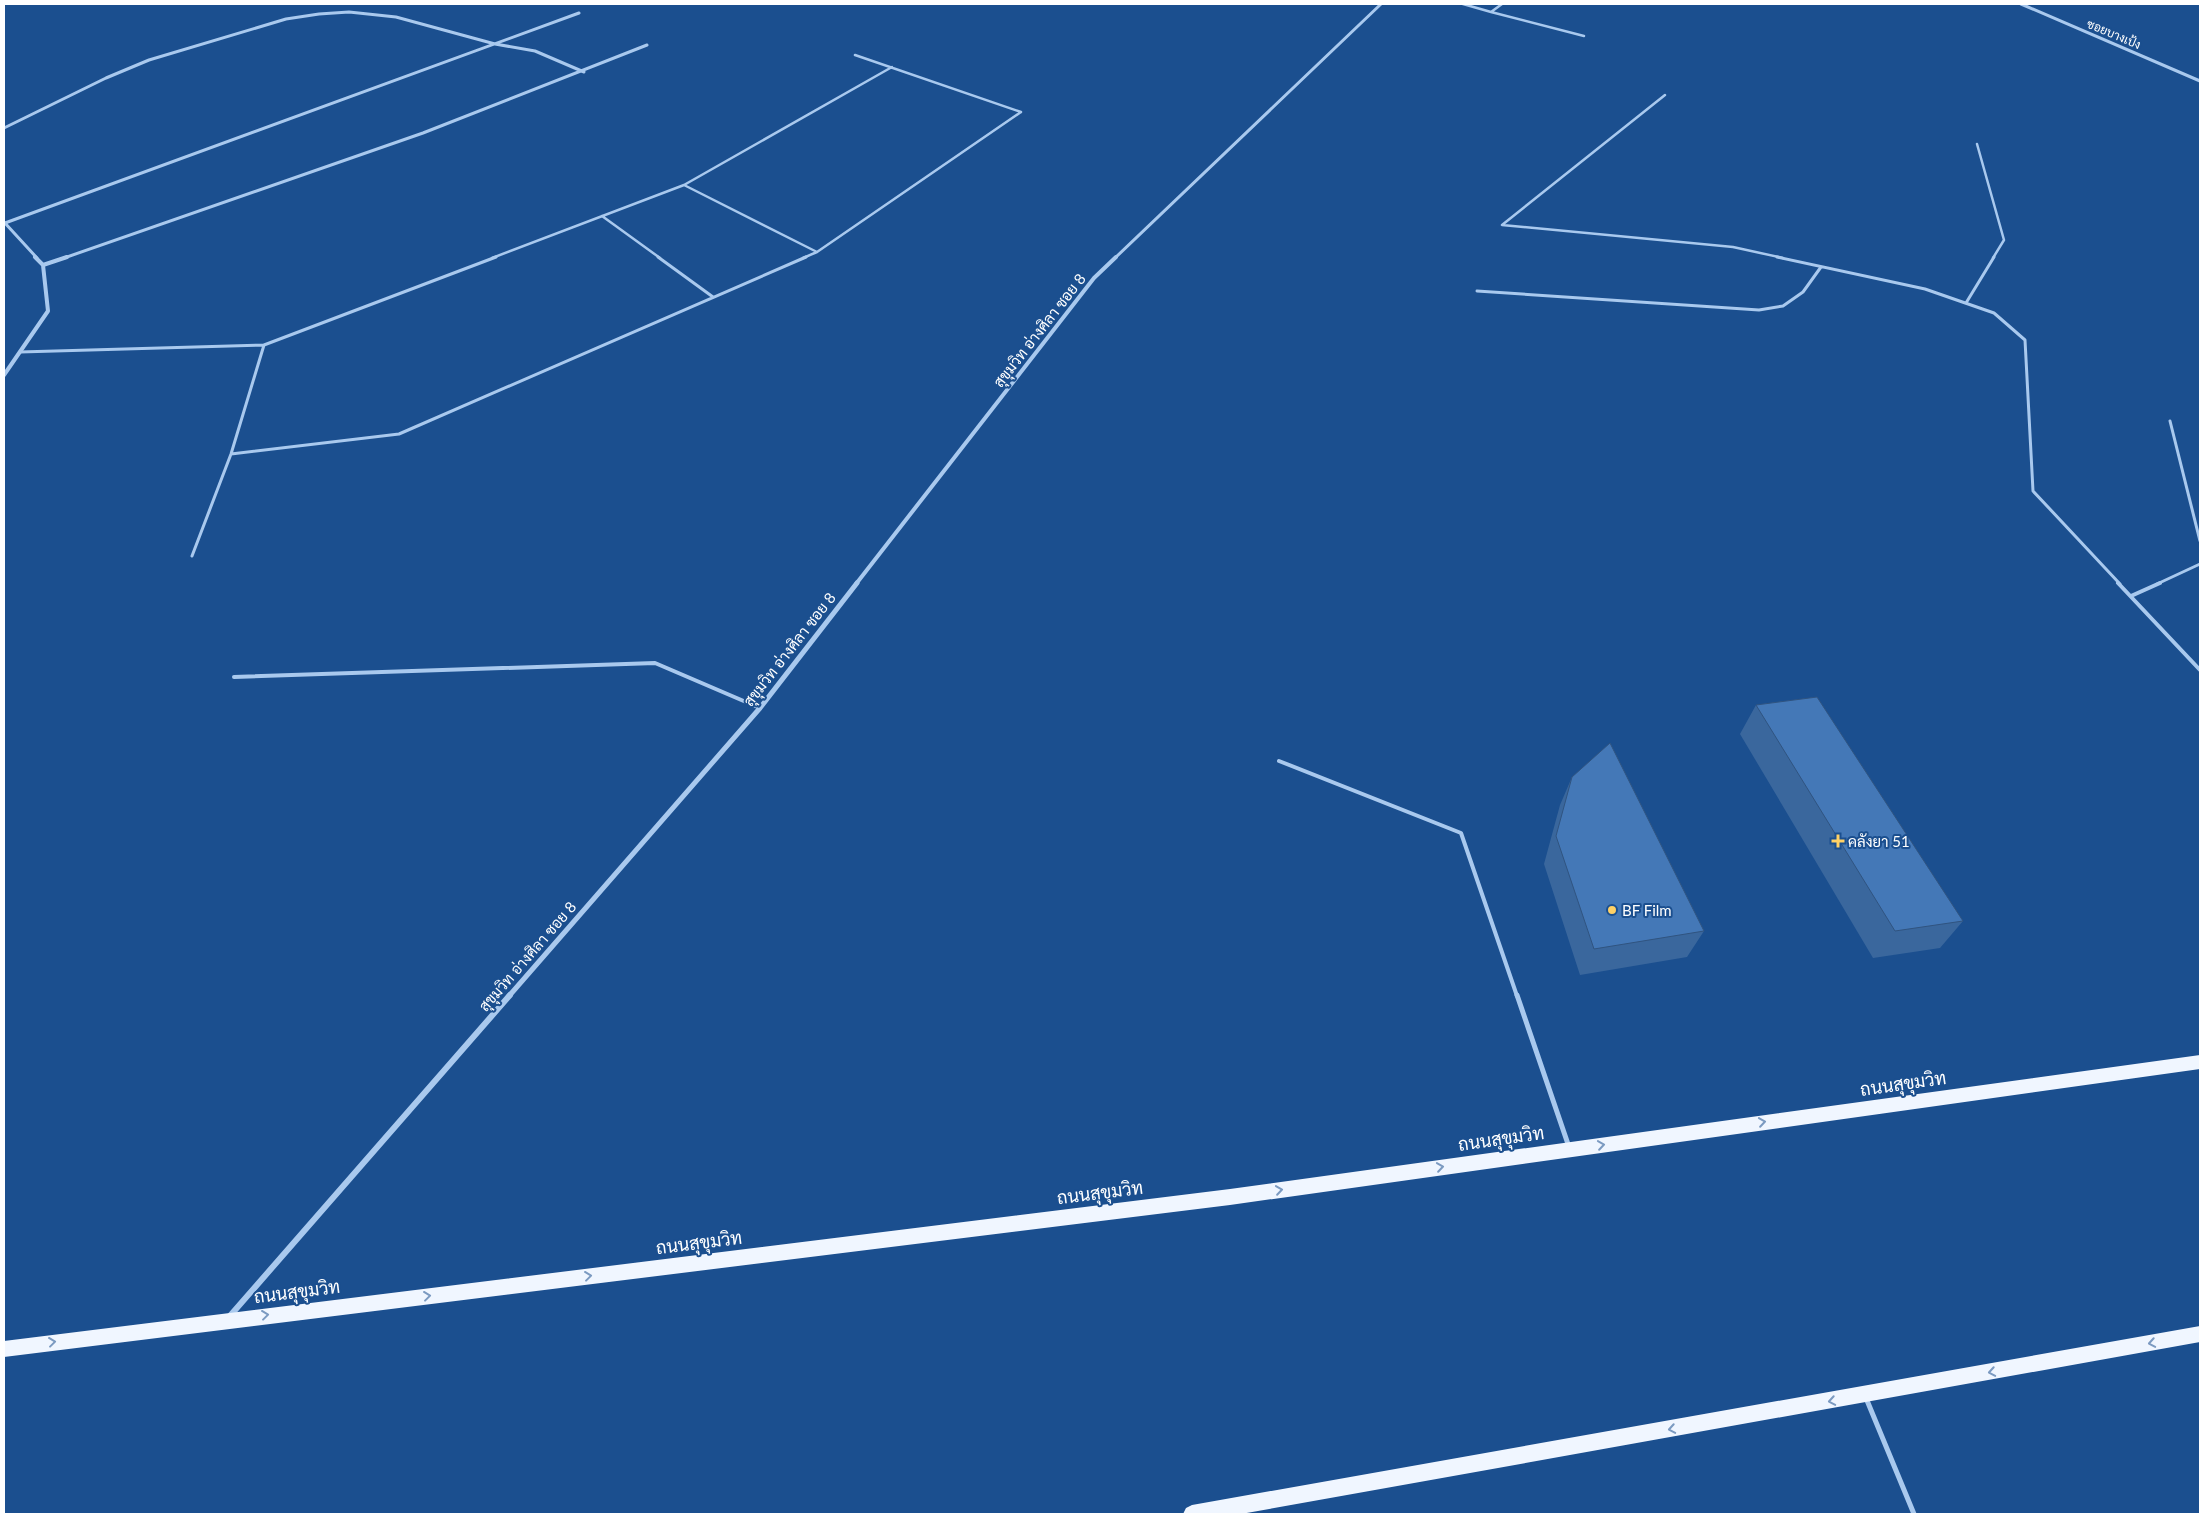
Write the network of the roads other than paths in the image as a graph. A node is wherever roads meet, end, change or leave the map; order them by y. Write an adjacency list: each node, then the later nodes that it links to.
1 (1381, 4): 37 (street, สุขุมวิท อ่างศิลา ซอย 8)
2 (1463, 4): 5 (lane)
3 (1502, 4): 5 (lane)
4 (2021, 4): 13 (street, ซอยบางเป้ง)
5 (1491, 12): 7 (lane)
6 (579, 13): 8 (street)
7 (1584, 36)
8 (495, 44): 12 (street); 15 (street); 19 (street)
9 (647, 45): 12 (street)
10 (855, 55): 11 (lane)
11 (892, 67): 17 (lane); 20 (lane)
12 (584, 72): 21 (street)
13 (2200, 81)
14 (1665, 95): 22 (lane)
15 (4, 128)
16 (1977, 144): 25 (lane)
17 (684, 185): 18 (lane); 20 (lane)
18 (602, 216): 24 (lane); 26 (lane)
19 (4, 223): 21 (street)
20 (817, 252): 24 (lane)
21 (43, 265): 27 (street)
22 (1822, 266): 23 (lane); 25 (lane)
23 (1478, 290)
24 (713, 297): 30 (lane)
25 (1966, 303): 34 (lane)
26 (264, 345): 27 (lane); 30 (lane)
27 (20, 352): 28 (street)
28 (4, 375)
29 (2170, 421): 31 (lane)
30 (231, 454): 32 (lane)
31 (2200, 541)
32 (192, 556)
33 (2200, 564): 34 (lane)
34 (2131, 596): 35 (lane)
35 (2200, 670)
36 (234, 677): 37 (lane)
37 (760, 708): 41 (street, สุขุมวิท อ่างศิลา ซอย 8)
38 (1279, 761): 40 (lane)
39 (2200, 1062): 40 (main road, ถนนสุขุมวิท, one-way to 39)
40 (1570, 1149): 41 (main road, ถนนสุขุมวิท, one-way to 40)
41 (226, 1320): 43 (main road, ถนนสุขุมวิท, one-way to 41)
42 (2200, 1334): 44 (main road, one-way to 44)
43 (4, 1348)
44 (1865, 1395): 45 (main road, one-way to 45); 46 (lane)
45 (1192, 1514)
46 (1914, 1514)

